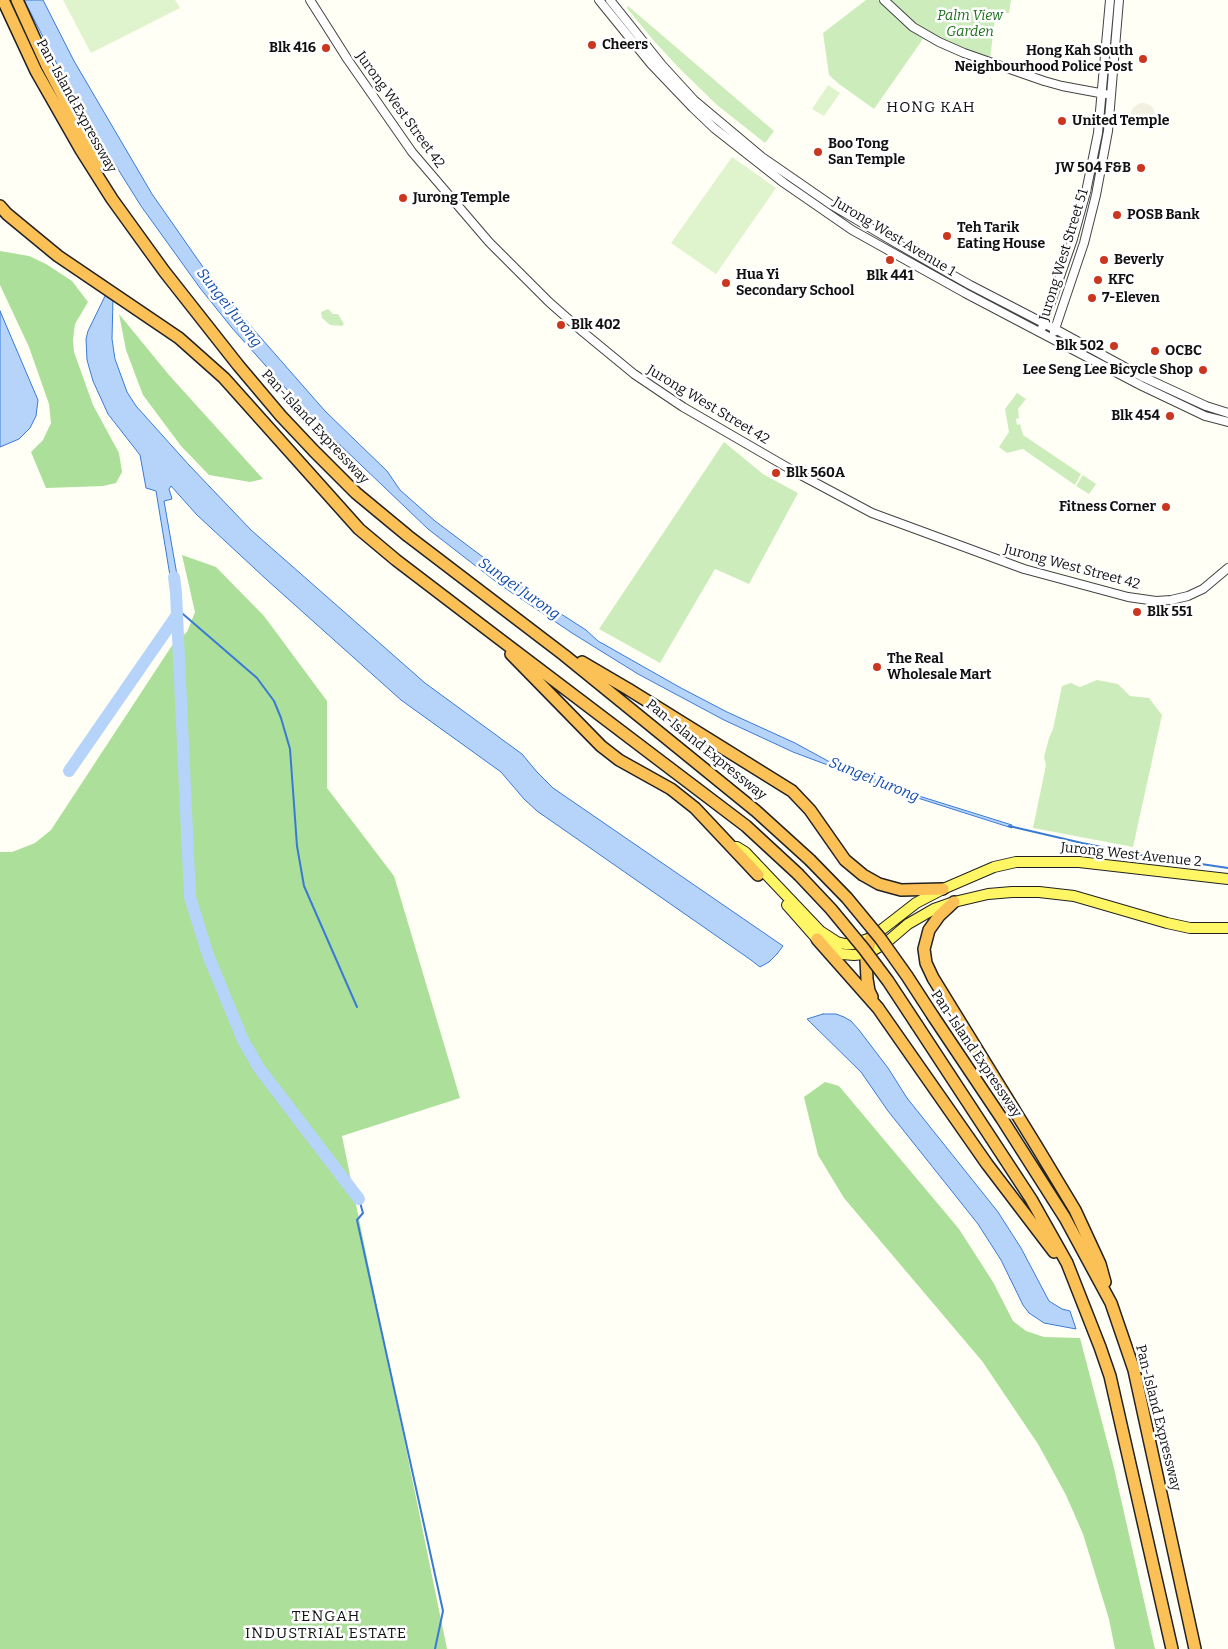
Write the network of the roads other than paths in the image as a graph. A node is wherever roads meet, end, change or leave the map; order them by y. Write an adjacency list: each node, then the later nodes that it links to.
1 (3, 0): 11 (highway, Pan-Island Expressway)
2 (17, 0): 11 (highway)
3 (310, 0): 19 (street, Jurong West Street 42)
4 (599, 0): 15 (street, Jurong West Avenue 1)
5 (610, 0): 13 (street, Jurong West Avenue 1)
6 (884, 0): 9 (street)
7 (1110, 0): 9 (street, Jurong West Street 51)
8 (1119, 0): 10 (street, Jurong West Street 51)
9 (1101, 93): 10 (street); 13 (street, Jurong West Street 51)
10 (1112, 95): 14 (street, Jurong West Street 51)
11 (112, 199): 21 (highway, Pan-Island Expressway)
12 (0, 206): 20 (highway)
13 (1044, 323): 14 (street, Jurong West Avenue 1); 15 (street, Jurong West Street 51)
14 (1055, 329): 16 (street, Jurong West Street 51); 17 (street, Jurong West Avenue 1)
15 (1040, 332): 16 (street, Jurong West Avenue 1)
16 (1051, 338): 18 (street, Jurong West Avenue 1)
17 (1228, 413)
18 (1228, 422)
19 (1228, 568)
20 (493, 634): 22 (highway); 32 (highway, bridge)
21 (550, 643): 25 (highway); 33 (highway, Pan-Island Expressway, bridge)
22 (732, 847): 23 (highway); 28 (main road, Jurong West Avenue 2)
23 (758, 875): 29 (main road)
24 (1228, 879): 25 (main road, Jurong West Avenue 2)
25 (943, 889): 28 (main road, Jurong West Avenue 2)
26 (954, 902): 27 (main road); 30 (main road); 33 (highway)
27 (1228, 928)
28 (870, 938): 30 (highway)
29 (817, 939): 30 (main road); 31 (highway)
30 (868, 953): 31 (highway)
31 (878, 1008): 32 (highway)
32 (1067, 1263): 34 (highway)
33 (1111, 1303): 35 (highway, Pan-Island Expressway)
34 (1172, 1649)
35 (1195, 1649)

